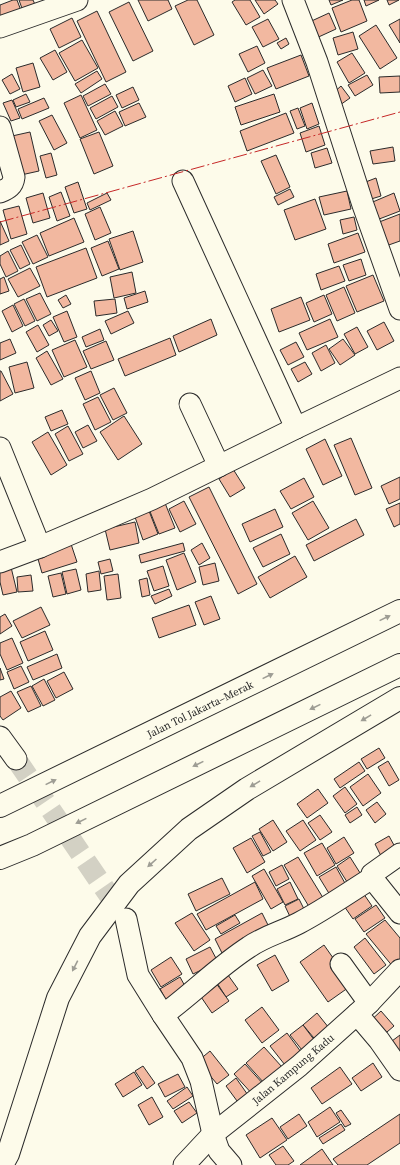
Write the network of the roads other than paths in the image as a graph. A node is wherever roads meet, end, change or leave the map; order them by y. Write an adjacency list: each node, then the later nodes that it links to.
1 (77, 0): 3 (street)
2 (293, 0): 7 (street)
3 (0, 28)
4 (0, 127): 6 (street)
5 (183, 180): 10 (street)
6 (0, 192)
7 (400, 309)
8 (400, 378): 10 (street)
9 (190, 404): 12 (street)
10 (296, 428): 12 (street)
11 (0, 448): 13 (street)
12 (219, 466): 13 (street)
13 (40, 546): 14 (street)
14 (0, 562)
15 (400, 611): 20 (highway, Jalan Tol Jakarta–Merak, one-way to 15)
16 (400, 665): 22 (highway, one-way to 22)
17 (400, 698): 32 (highway, one-way to 32)
18 (0, 737): 19 (street)
19 (16, 759)
20 (5, 803)
21 (400, 854): 23 (street)
22 (0, 858)
23 (372, 878): 24 (street); 29 (street)
24 (400, 913)
25 (126, 919): 29 (street)
26 (340, 964): 28 (street)
27 (400, 970): 28 (street, Jalan Kampung Kadu)
28 (363, 1009): 30 (street); 31 (street, Jalan Kampung Kadu)
29 (163, 1015): 31 (street)
30 (400, 1070)
31 (213, 1134): 33 (street, Jalan Kampung Kadu); 34 (street)
32 (2, 1165)
33 (184, 1165)
34 (231, 1165)

